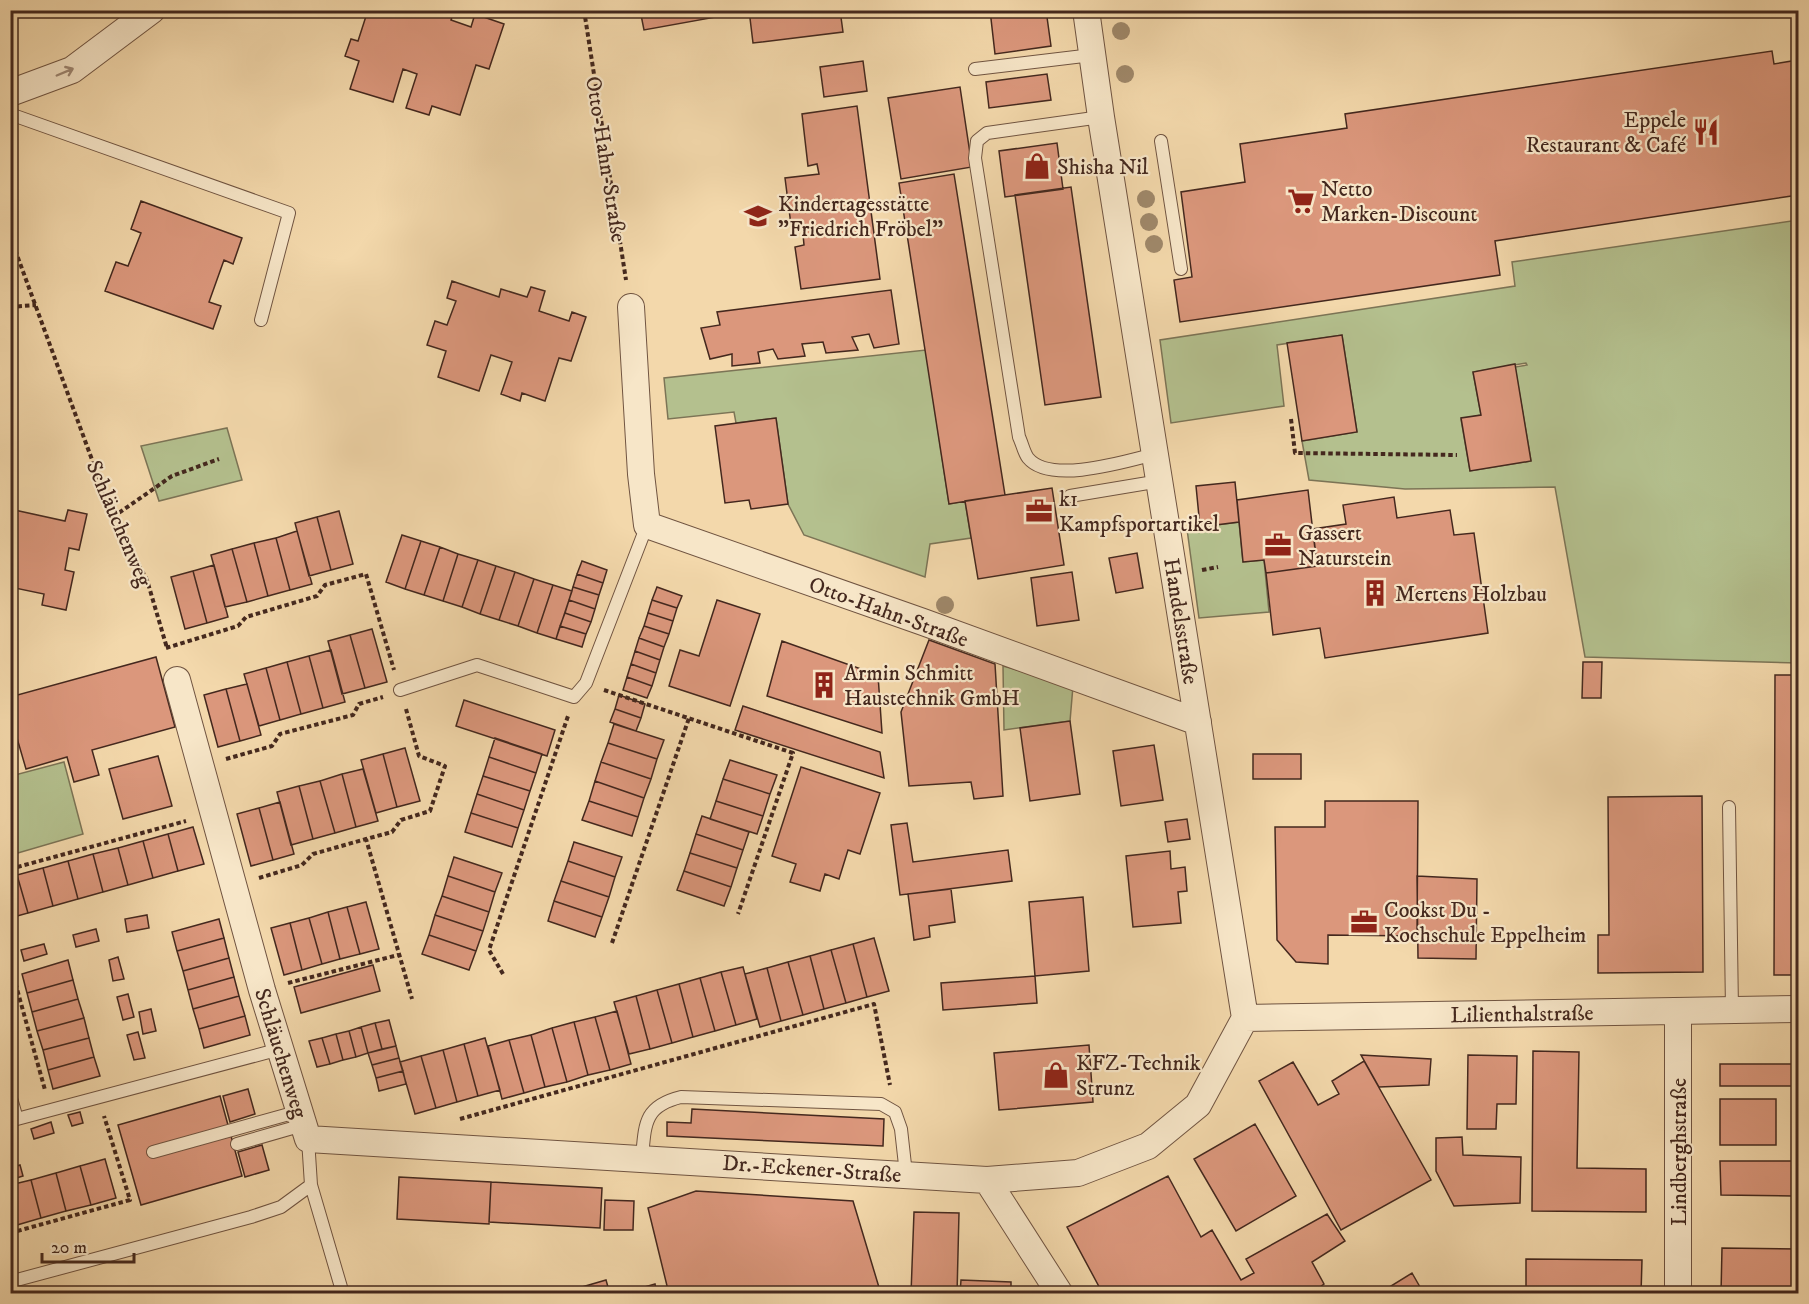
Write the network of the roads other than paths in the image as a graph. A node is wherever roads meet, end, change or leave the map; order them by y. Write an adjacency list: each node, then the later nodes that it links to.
1 (152, 10): 5 (street, one-way to 1)
2 (1086, 10): 3 (street, Handelsstraße)
3 (1092, 56): 4 (lane); 7 (street, Handelsstraße)
4 (975, 69)
5 (10, 93)
6 (10, 114): 11 (lane)
7 (1101, 117): 12 (street, Handelsstraße); 12 (lane)
8 (1161, 141): 9 (lane)
9 (1181, 270)
10 (630, 307): 15 (street)
11 (261, 320)
12 (1155, 453): 13 (street, Handelsstraße)
13 (1160, 482): 14 (lane); 18 (street, Handelsstraße)
14 (1070, 496)
15 (647, 525): 17 (lane); 18 (street, Otto-Hahn-Straße)
16 (177, 680): 24 (street, Schläuchenweg)
17 (400, 691)
18 (1198, 722): 23 (street, Handelsstraße)
19 (1729, 807): 21 (lane)
20 (1798, 1009): 21 (street, Lilienthalstraße)
21 (1732, 1010): 22 (street, Lilienthalstraße)
22 (1678, 1011): 23 (street, Lilienthalstraße); 36 (street, Lindberghstraße)
23 (1245, 1018): 31 (street, Dr.-Eckener-Straße)
24 (280, 1049): 25 (lane); 26 (street, Schläuchenweg)
25 (10, 1095)
26 (304, 1125): 27 (lane); 28 (lane); 29 (street, Dr.-Eckener-Straße); 32 (lane, Schläuchenweg)
27 (237, 1144)
28 (153, 1152)
29 (642, 1158): 30 (street, Dr.-Eckener-Straße); 30 (lane)
30 (906, 1174): 31 (street, Dr.-Eckener-Straße)
31 (987, 1180): 35 (street)
32 (311, 1185): 33 (lane); 34 (lane, Schläuchenweg)
33 (13, 1281)
34 (342, 1293)
35 (1060, 1293)
36 (1678, 1293)

